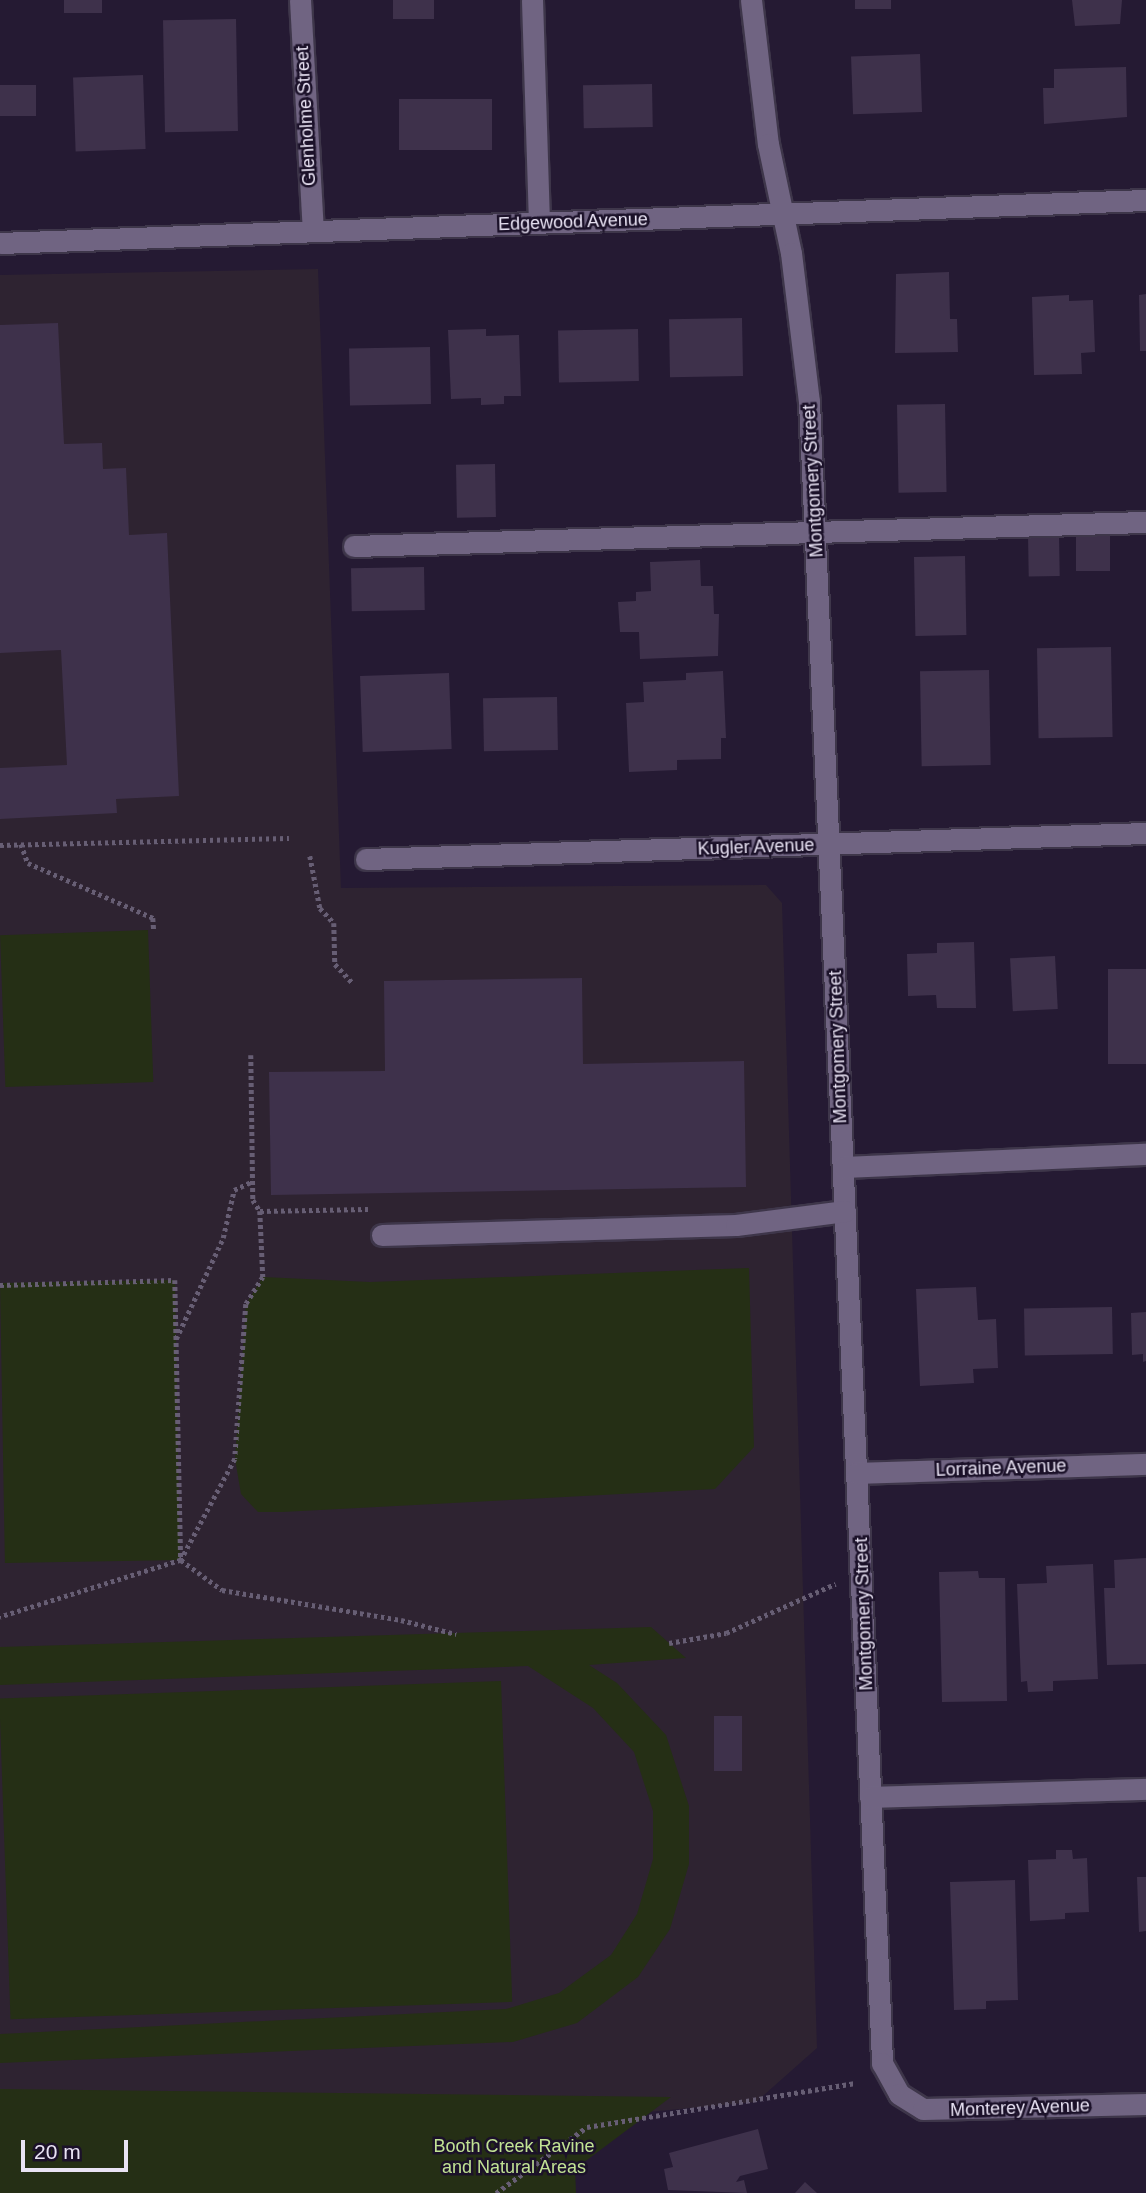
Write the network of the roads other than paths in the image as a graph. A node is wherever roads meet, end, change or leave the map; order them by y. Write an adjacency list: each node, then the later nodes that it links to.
1 (300, 0): 7 (street, Glenholme Street)
2 (532, 0): 6 (street)
3 (751, 0): 5 (street, Montgomery Street)
4 (1146, 200): 5 (street, Edgewood Avenue)
5 (783, 216): 6 (street, Edgewood Avenue); 10 (street, Montgomery Street)
6 (539, 223): 7 (street, Edgewood Avenue)
7 (313, 231): 8 (street, Edgewood Avenue)
8 (0, 243)
9 (1146, 522): 10 (street)
10 (816, 534): 11 (street); 13 (street, Montgomery Street)
11 (354, 545)
12 (1146, 833): 13 (street, Kugler Avenue)
13 (830, 844): 14 (street, Kugler Avenue); 16 (street, Montgomery Street)
14 (366, 859)
15 (1146, 1154): 16 (street)
16 (843, 1167): 17 (street, Montgomery Street)
17 (845, 1211): 18 (street); 20 (street, Montgomery Street)
18 (382, 1235)
19 (1146, 1464): 20 (street, Lorraine Avenue)
20 (857, 1473): 22 (street, Montgomery Street)
21 (1146, 1789): 22 (street)
22 (870, 1797): 23 (street, Montgomery Street)
23 (899, 2095): 24 (street, Monterey Avenue)
24 (1146, 2104)

